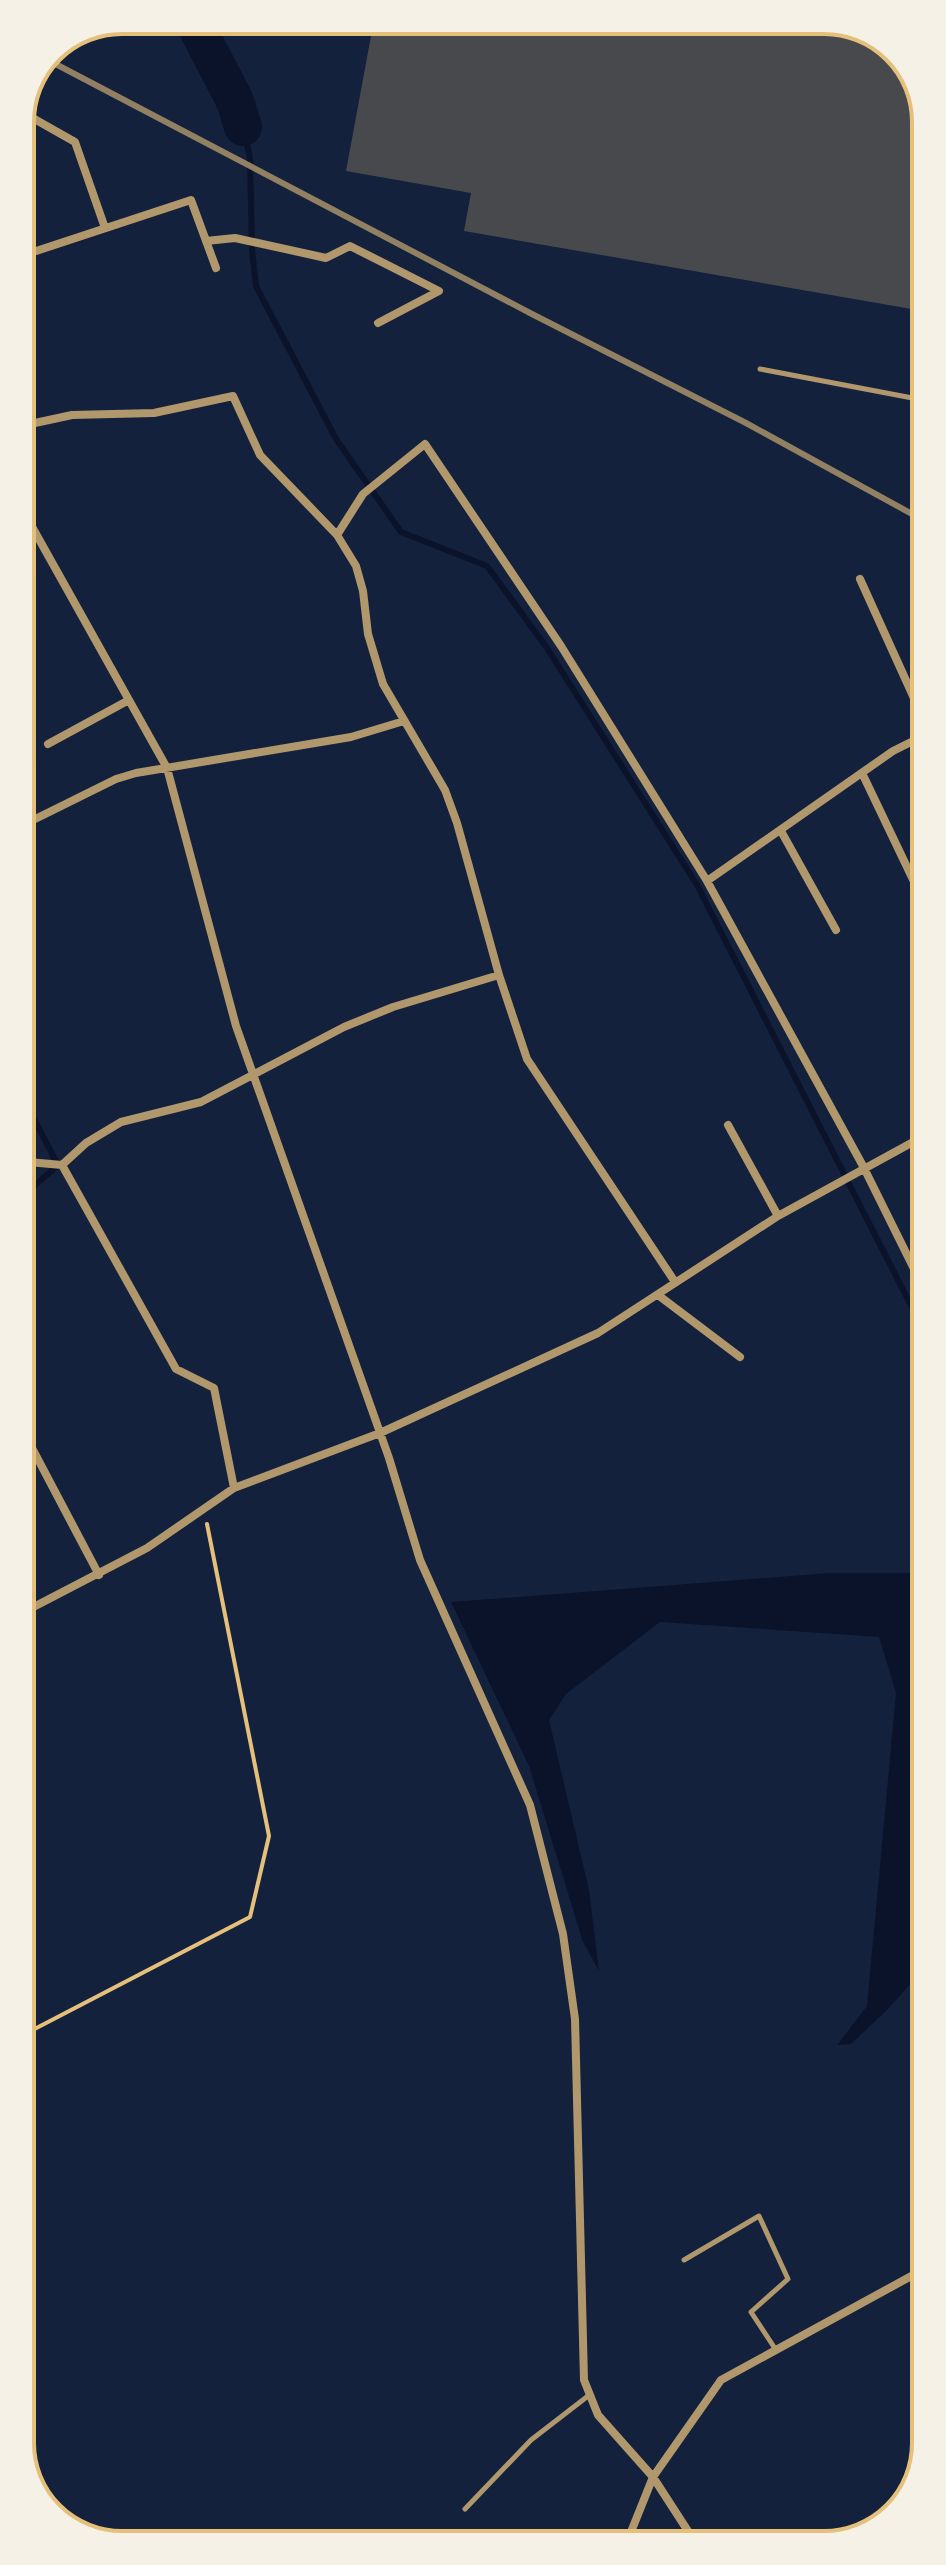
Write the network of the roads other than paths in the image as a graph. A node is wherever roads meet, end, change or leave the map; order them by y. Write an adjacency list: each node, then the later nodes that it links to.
1 (34, 119): 2 (street)
2 (105, 228): 3 (street); 4 (street)
3 (206, 241): 5 (street); 6 (street)
4 (34, 252)
5 (216, 268)
6 (378, 323)
7 (760, 369): 8 (lane)
8 (912, 398)
9 (34, 423): 11 (street)
10 (34, 530): 14 (street)
11 (337, 535): 15 (street); 23 (street)
12 (860, 579): 13 (street)
13 (912, 694)
14 (129, 700): 17 (street); 18 (street)
15 (404, 721): 18 (street); 25 (street)
16 (912, 742): 19 (street)
17 (48, 744)
18 (167, 768): 20 (street); 26 (street)
19 (862, 773): 21 (street); 22 (street)
20 (34, 820)
21 (781, 831): 23 (street); 24 (street)
22 (912, 877)
23 (707, 881): 31 (street)
24 (836, 930)
25 (499, 975): 26 (street); 34 (street)
26 (253, 1076): 30 (street); 37 (street)
27 (728, 1125): 32 (street)
28 (912, 1142): 31 (street)
29 (34, 1165): 30 (street)
30 (62, 1165): 39 (street)
31 (863, 1166): 32 (street); 33 (street)
32 (778, 1216): 34 (street)
33 (912, 1265)
34 (675, 1282): 35 (street)
35 (658, 1295): 36 (street); 37 (street)
36 (740, 1357)
37 (380, 1433): 39 (street); 45 (street)
38 (34, 1452): 40 (street)
39 (234, 1488): 40 (street)
40 (99, 1575): 41 (street)
41 (34, 1607)
42 (684, 2260): 44 (lane)
43 (912, 2276): 44 (street)
44 (776, 2350): 46 (street)
45 (588, 2396): 46 (street); 47 (lane)
46 (653, 2477): 48 (street); 49 (street)
47 (465, 2509)
48 (631, 2531)
49 (688, 2531)

